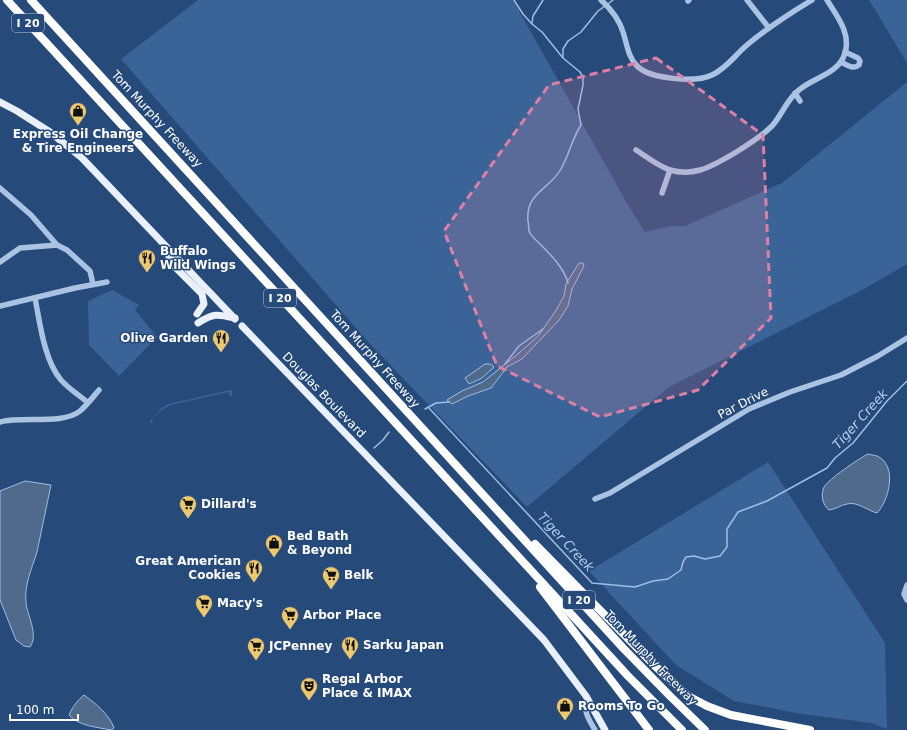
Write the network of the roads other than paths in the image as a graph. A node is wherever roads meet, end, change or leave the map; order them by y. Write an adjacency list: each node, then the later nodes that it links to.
1 (4, 0): 9 (highway)
2 (7, 0): 9 (highway, I 20)
3 (31, 0): 34 (highway, Tom Murphy Freeway / I 20)
4 (601, 0): 8 (street)
5 (747, 0): 8 (street)
6 (812, 0): 8 (street)
7 (827, 0): 10 (street)
8 (769, 28)
9 (49, 46): 36 (highway, I 20)
10 (845, 52): 11 (street); 11 (street)
11 (841, 62): 12 (street)
12 (795, 94): 13 (street); 16 (street)
13 (800, 101)
14 (0, 102): 19 (main road, Douglas Boulevard)
15 (636, 150): 16 (street)
16 (670, 170): 18 (street)
17 (0, 188): 20 (street)
18 (662, 193)
19 (163, 243): 26 (main road); 27 (main road, Douglas Boulevard)
20 (57, 245): 21 (street); 23 (street)
21 (0, 262)
22 (106, 282): 23 (street)
23 (93, 284): 24 (street)
24 (35, 298): 25 (street); 32 (street)
25 (0, 306)
26 (197, 314)
27 (235, 318): 28 (main road); 29 (street, Douglas Boulevard)
28 (198, 323)
29 (242, 326): 39 (main road, Douglas Boulevard)
30 (907, 338): 35 (street, Par Drive)
31 (99, 390): 32 (street)
32 (87, 402): 33 (street)
33 (0, 422)
34 (456, 466): 44 (highway, Tom Murphy Freeway / I 20); 45 (highway)
35 (596, 499)
36 (512, 550): 42 (highway); 43 (highway, I 20)
37 (907, 585): 38 (street)
38 (907, 600)
39 (588, 699): 40 (street); 41 (main road, Douglas Boulevard)
40 (596, 730)
41 (605, 730)
42 (649, 730)
43 (682, 730)
44 (705, 730)
45 (810, 730)

